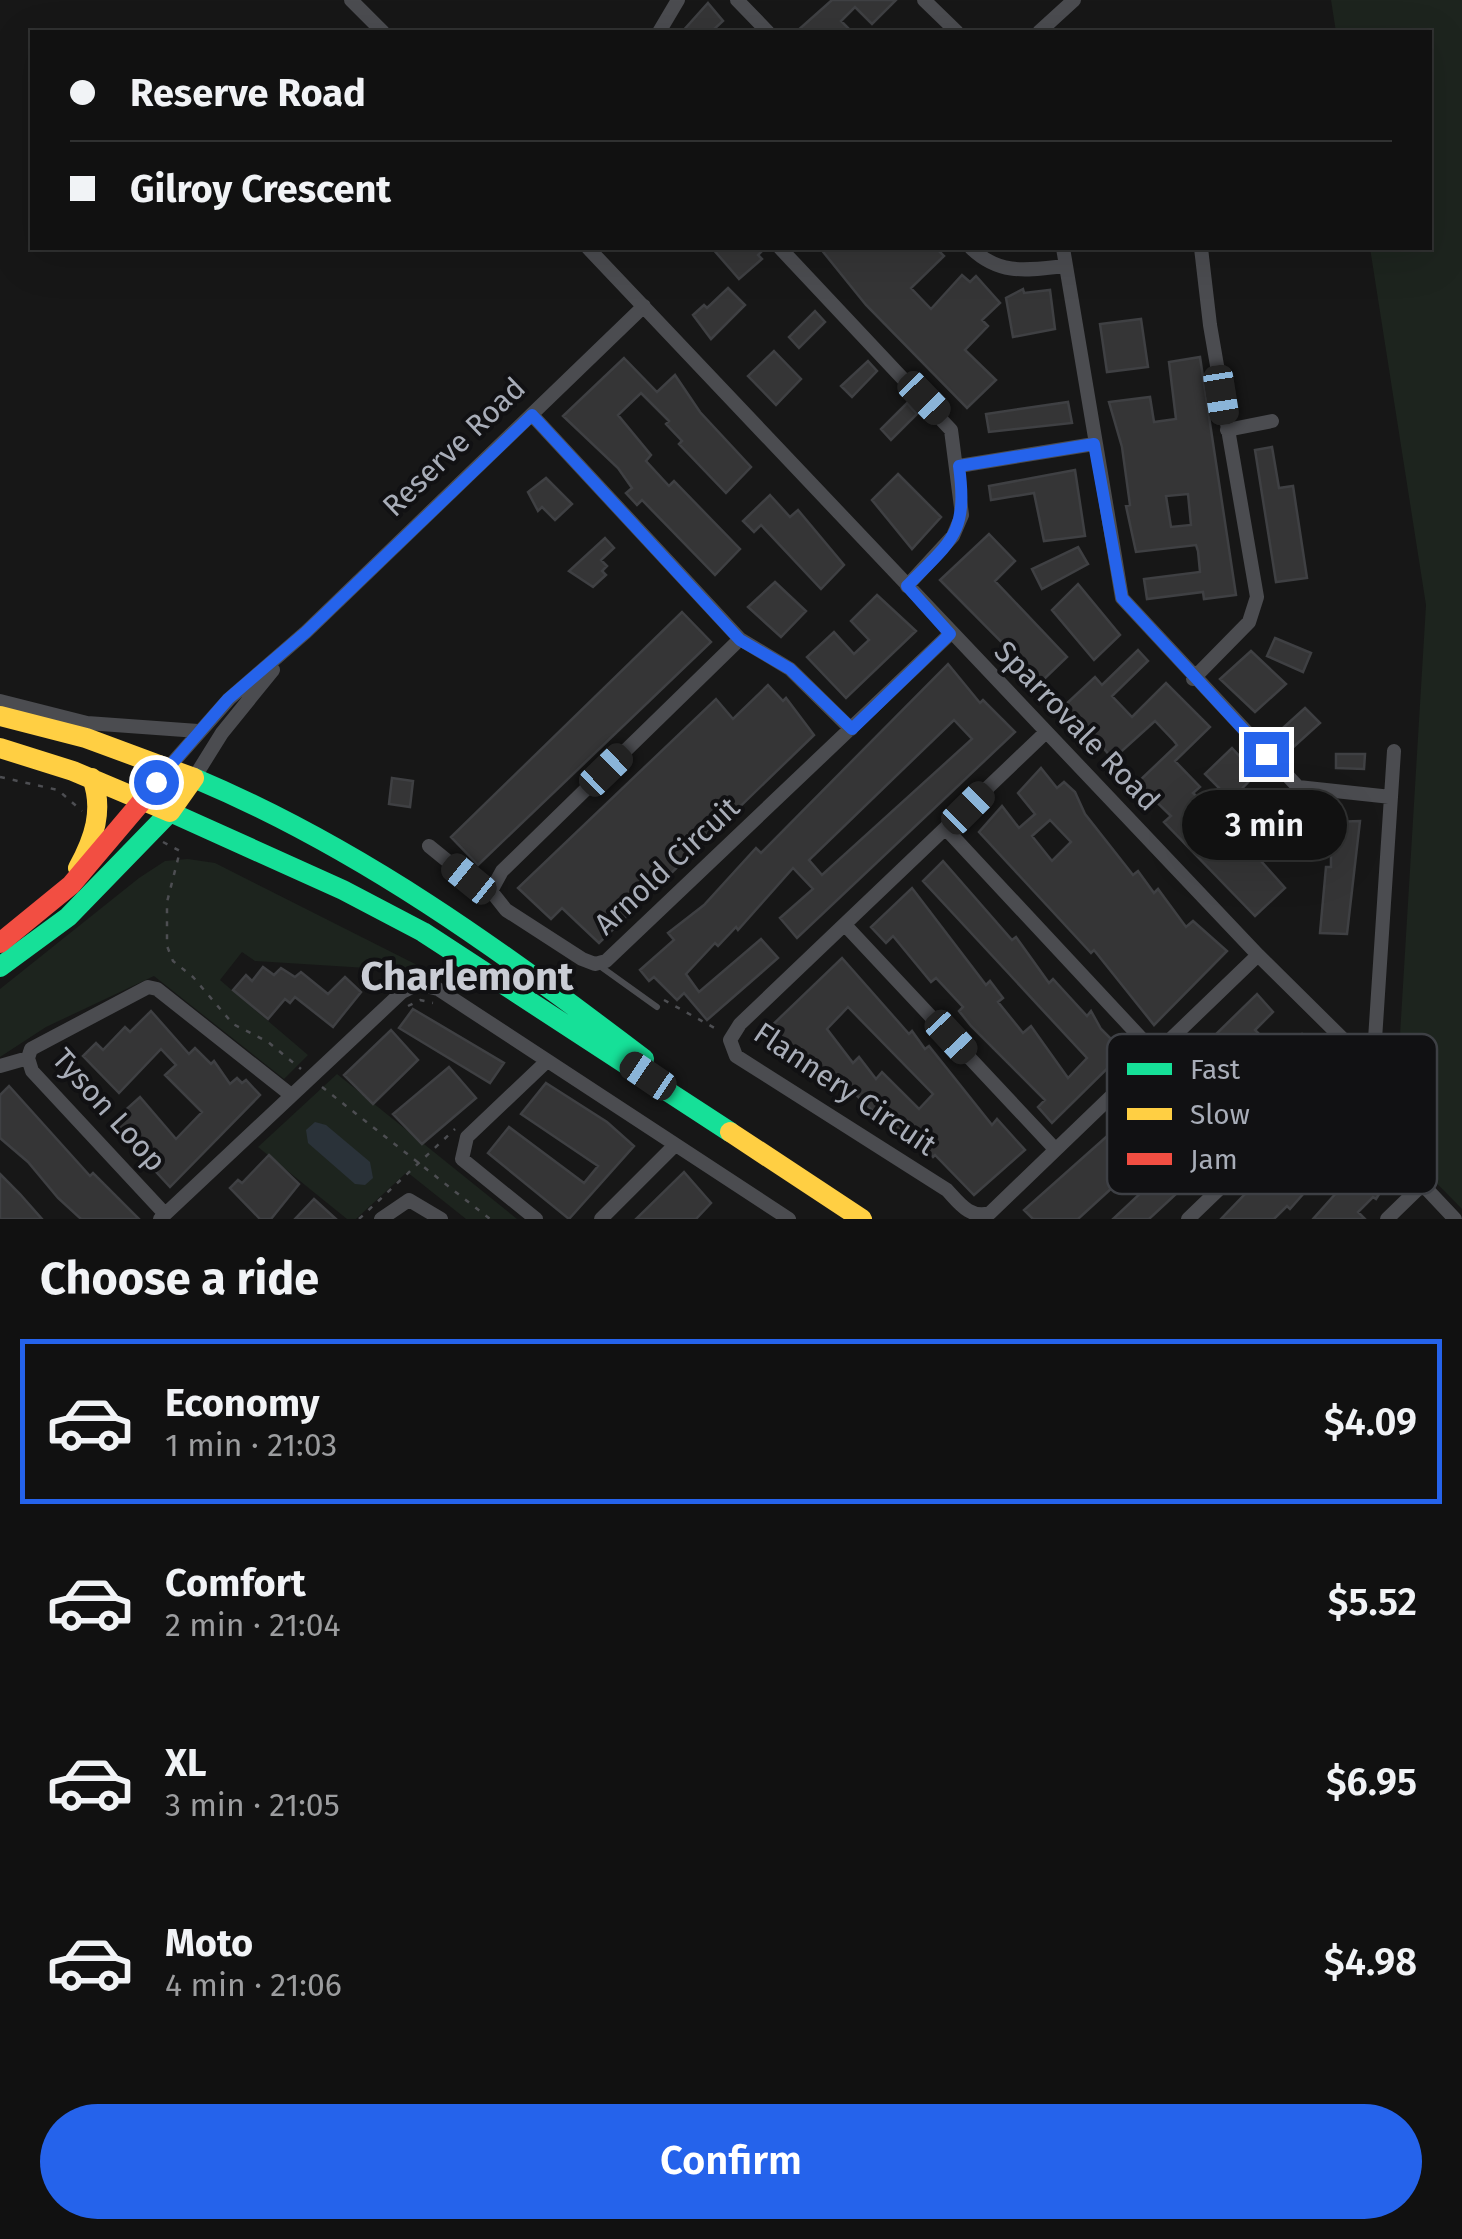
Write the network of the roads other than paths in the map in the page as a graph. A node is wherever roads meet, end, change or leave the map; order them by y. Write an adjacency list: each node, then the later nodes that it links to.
1 (352, 0): 6 (street)
2 (678, 0): 7 (street)
3 (738, 0): 8 (street)
4 (924, 0): 9 (street)
5 (1074, 0): 10 (street)
6 (380, 30)
7 (661, 30)
8 (766, 30)
9 (955, 30)
10 (1041, 30)
11 (590, 250): 17 (street, Sparrovale Road)
12 (782, 250): 22 (street)
13 (974, 250): 16 (street)
14 (1063, 250): 16 (street)
15 (1201, 250): 20 (street)
16 (1065, 266): 21 (street)
17 (644, 306): 18 (street, Reserve Road); 23 (street, Sparrovale Road)
18 (532, 415): 24 (street, Reserve Road); 26 (street)
19 (1272, 421): 20 (street)
20 (1227, 430): 27 (street)
21 (1094, 444): 22 (street); 27 (street)
22 (959, 466): 23 (street)
23 (907, 586): 25 (street, Sparrovale Road)
24 (306, 632): 31 (street, Reserve Road); 37 (street, Reserve Road)
25 (950, 634): 30 (street, Arnold Circuit); 32 (street, Sparrovale Road)
26 (740, 640): 30 (street); 43 (street)
27 (1194, 679): 38 (street)
28 (0, 701): 31 (street)
29 (0, 716): 35 (main road)
30 (852, 729): 48 (street, Arnold Circuit)
31 (198, 731): 35 (street, Reserve Road)
32 (1045, 732): 41 (street, Flannery Circuit); 47 (street, Sparrovale Road)
33 (0, 748): 36 (main road)
34 (1394, 751): 38 (street)
35 (168, 768): 37 (main road); 39 (main road, Reserve Road)
36 (92, 778): 39 (main road); 44 (main road)
37 (194, 778): 40 (main road, Reserve Road); 62 (main road)
38 (1391, 797): 54 (street)
39 (143, 800): 40 (main road); 44 (main road, Reserve Road)
40 (170, 812): 49 (main road, Reserve Road); 62 (main road)
41 (946, 830): 45 (street, Flannery Circuit); 51 (street)
42 (429, 846): 43 (street, Arnold Circuit)
43 (492, 886): 48 (street, Arnold Circuit)
44 (54, 902): 46 (main road, Reserve Road)
45 (846, 926): 61 (street); 61 (street, Flannery Circuit)
46 (0, 943)
47 (1258, 955): 52 (street, Flannery Circuit); 53 (street, Sparrovale Road)
48 (597, 964): 50 (lane)
49 (0, 967)
50 (657, 1006)
51 (1137, 1034)
52 (1173, 1034)
53 (1338, 1034)
54 (1374, 1034)
55 (28, 1058): 57 (street); 58 (street, Tyson Loop); 66 (street, Tyson Loop)
56 (546, 1062): 58 (street); 60 (street); 69 (street)
57 (0, 1066)
58 (291, 1095): 66 (street)
59 (1107, 1099): 61 (street, Flannery Circuit)
60 (675, 1146): 70 (street); 71 (street)
61 (1056, 1149)
62 (806, 1181): 72 (main road)
63 (1214, 1194): 73 (street)
64 (1414, 1194): 74 (street)
65 (1430, 1194): 75 (street)
66 (163, 1217)
67 (381, 1219): 68 (street)
68 (441, 1219)
69 (536, 1219)
70 (601, 1219)
71 (789, 1219)
72 (862, 1219)
73 (1188, 1219)
74 (1387, 1219)
75 (1455, 1219)

